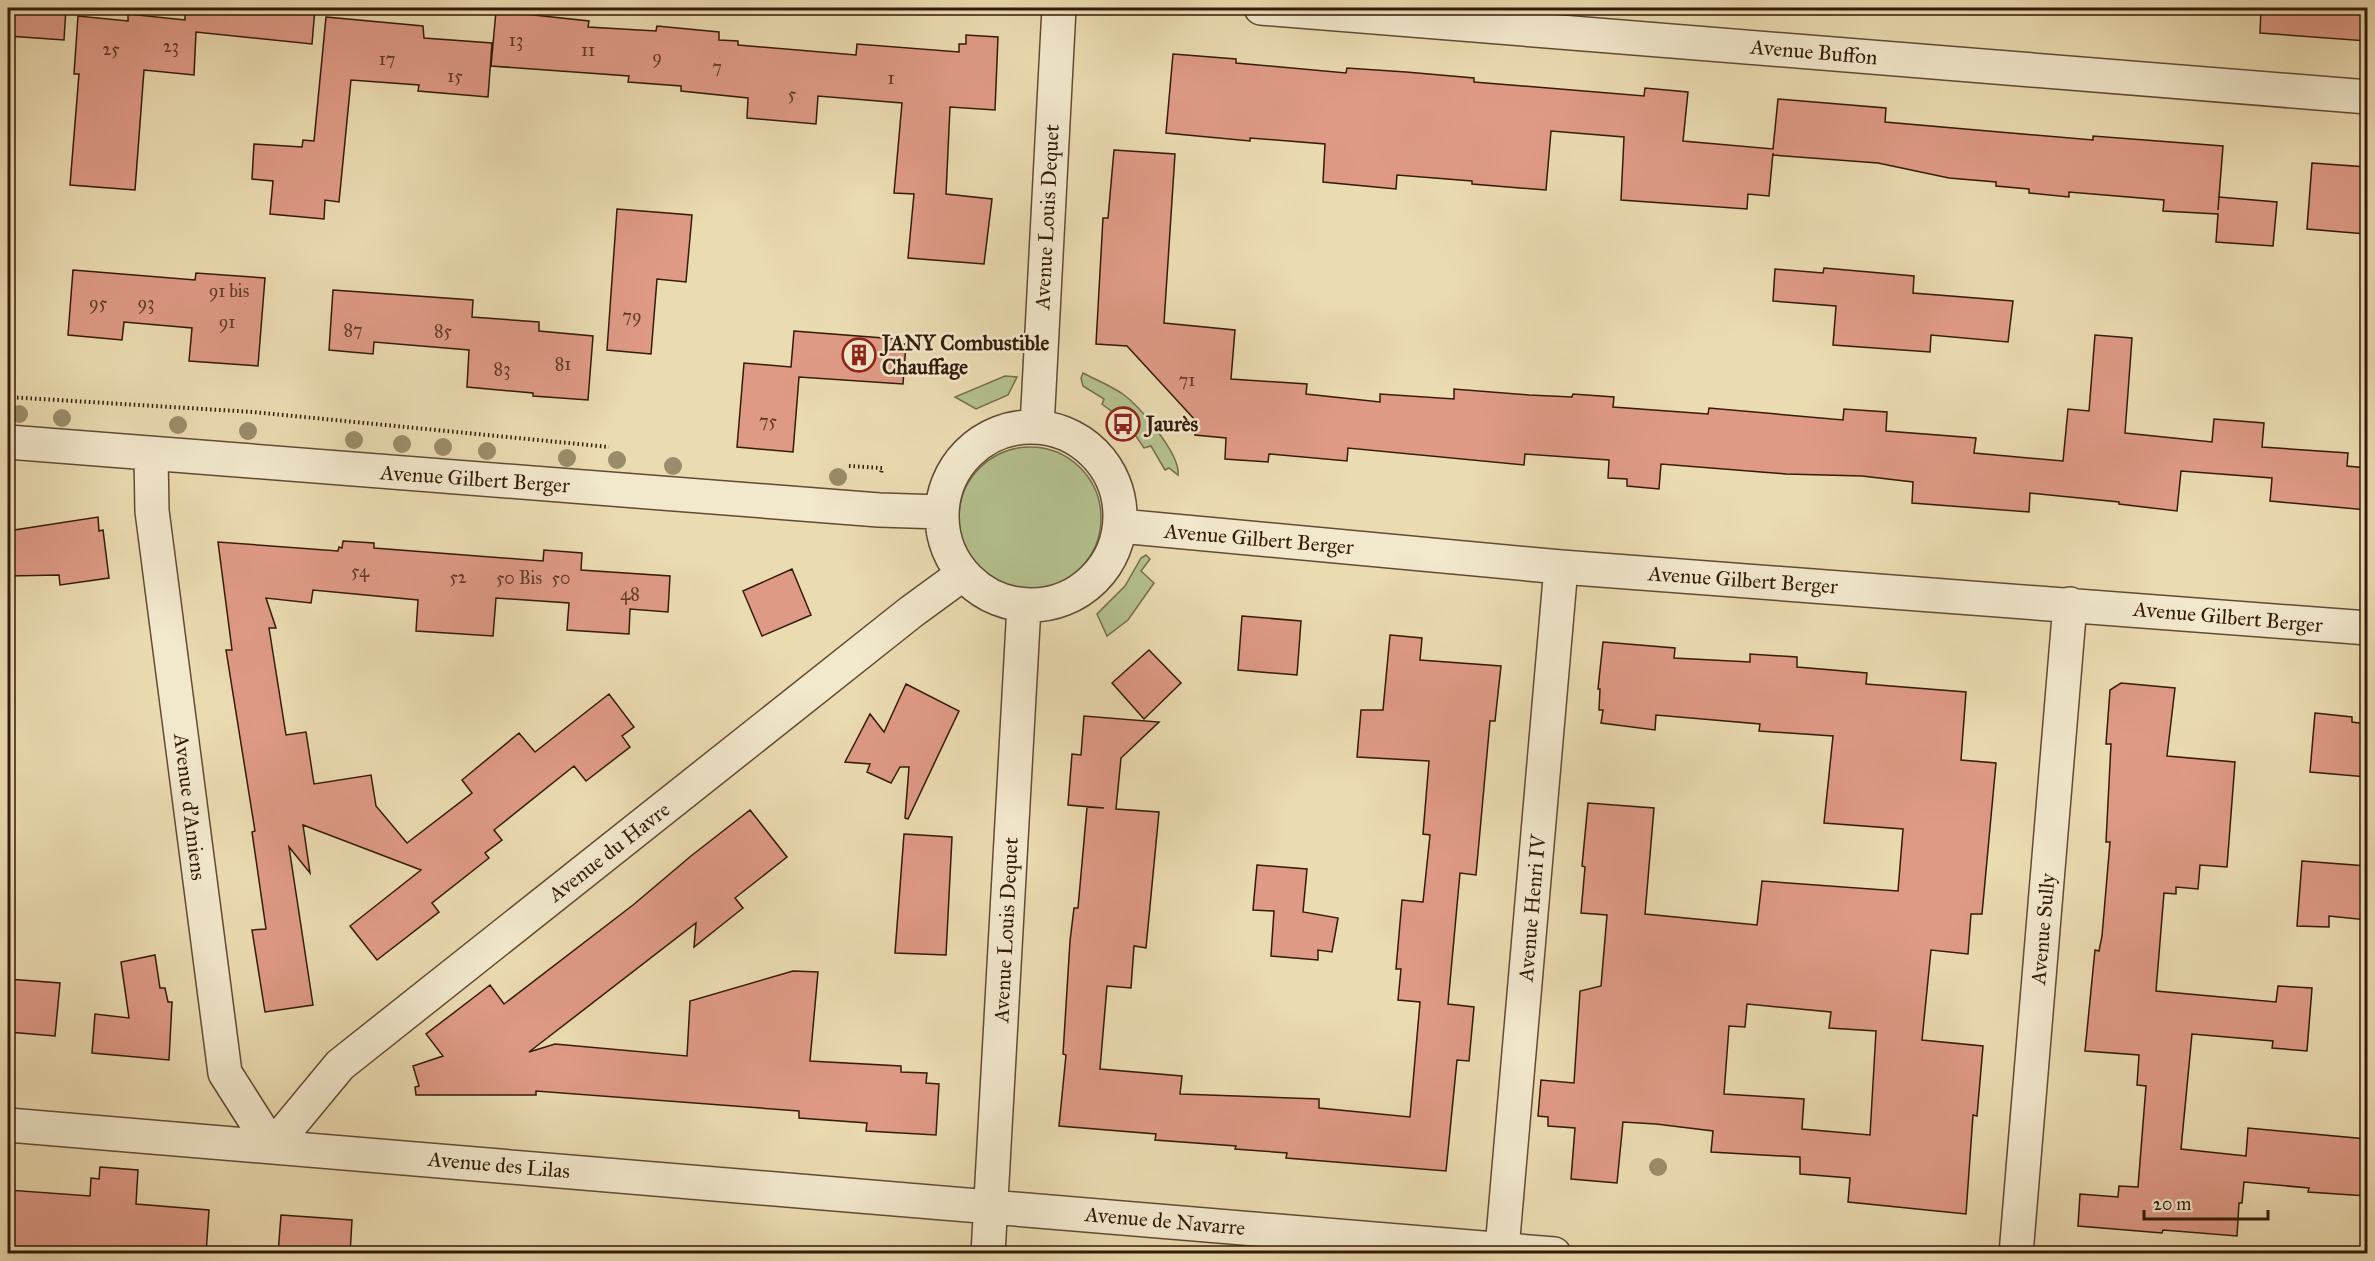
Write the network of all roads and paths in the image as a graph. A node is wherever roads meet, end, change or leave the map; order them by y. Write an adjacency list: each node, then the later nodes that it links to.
1 (1059, 8): 5 (street, Avenue Louis Dequet)
2 (1261, 8): 3 (street, Avenue Buffon)
3 (2367, 97)
4 (8, 397): 7 (path)
5 (1037, 427): 11 (street); 12 (street)
6 (8, 442): 8 (street, Avenue Gilbert Berger)
7 (619, 448)
8 (151, 455): 10 (street, Avenue Gilbert Berger); 19 (street, Avenue d'Amiens)
9 (837, 465): 10 (path)
10 (879, 510): 11 (street, Avenue Gilbert Berger)
11 (942, 512): 14 (street)
12 (1120, 526): 13 (street, Avenue Gilbert Berger); 16 (street)
13 (1561, 567): 15 (street, Avenue Gilbert Berger); 21 (street, Avenue Henri IV)
14 (963, 574): 16 (street); 19 (street, Avenue du Havre)
15 (2070, 604): 17 (street, Avenue Gilbert Berger); 24 (street, Avenue Sully)
16 (1024, 606): 20 (street, Avenue Louis Dequet)
17 (2367, 628)
18 (8, 1125): 19 (street, Avenue des Lilas)
19 (272, 1147): 20 (street, Avenue des Lilas)
20 (991, 1206): 21 (street, Avenue de Navarre); 22 (street, Avenue Louis Dequet)
21 (1502, 1249): 23 (street, Avenue de Navarre)
22 (988, 1254)
23 (1554, 1254)
24 (2016, 1254)

